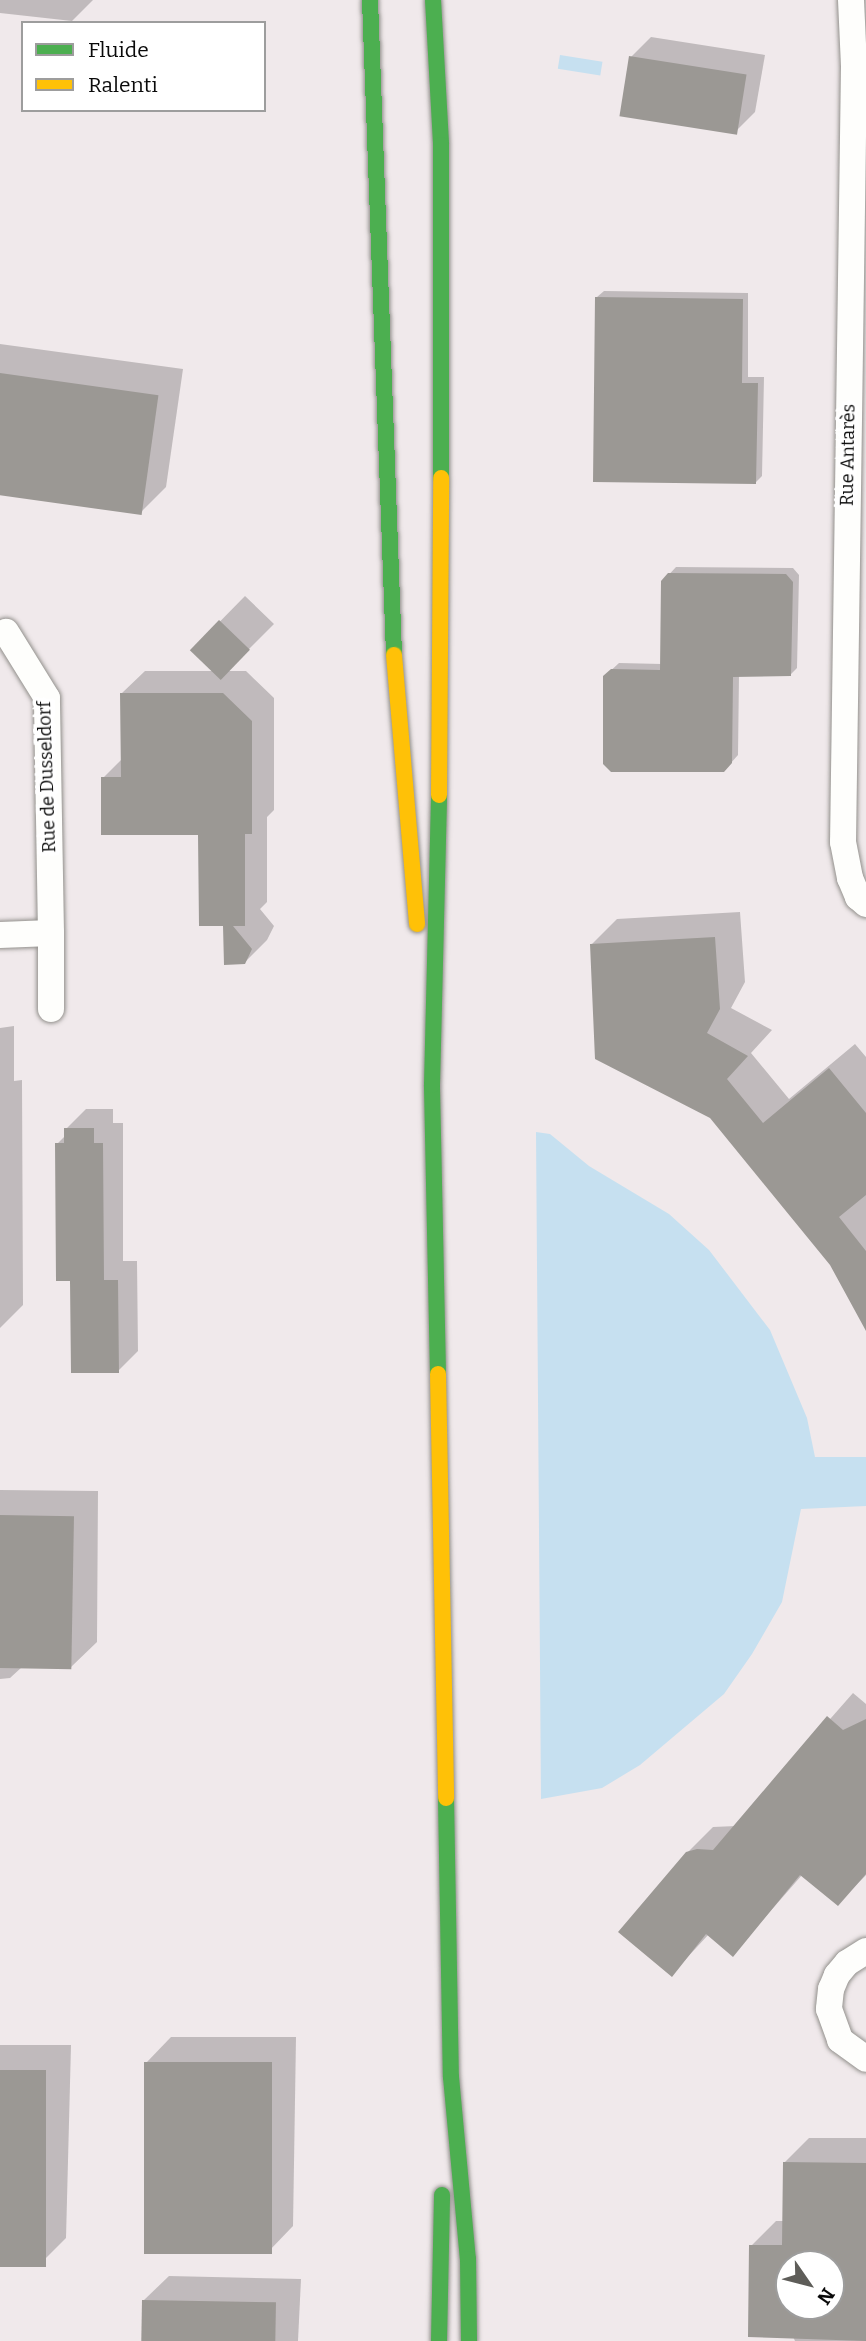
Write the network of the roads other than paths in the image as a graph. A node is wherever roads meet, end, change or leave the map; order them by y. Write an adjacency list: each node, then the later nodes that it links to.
1 (370, 0): 9 (main road)
2 (433, 0): 9 (main road)
3 (851, 0): 5 (street, Rue Antarès)
4 (6, 632): 6 (street, Rue de Dusseldorf)
5 (866, 904)
6 (51, 933): 7 (street); 8 (street, Rue de Dusseldorf)
7 (0, 935)
8 (51, 1009)
9 (432, 1085): 12 (main road)
10 (866, 1951): 11 (street)
11 (866, 2059)
12 (451, 2077): 13 (main road); 14 (main road)
13 (439, 2341)
14 (469, 2341)

